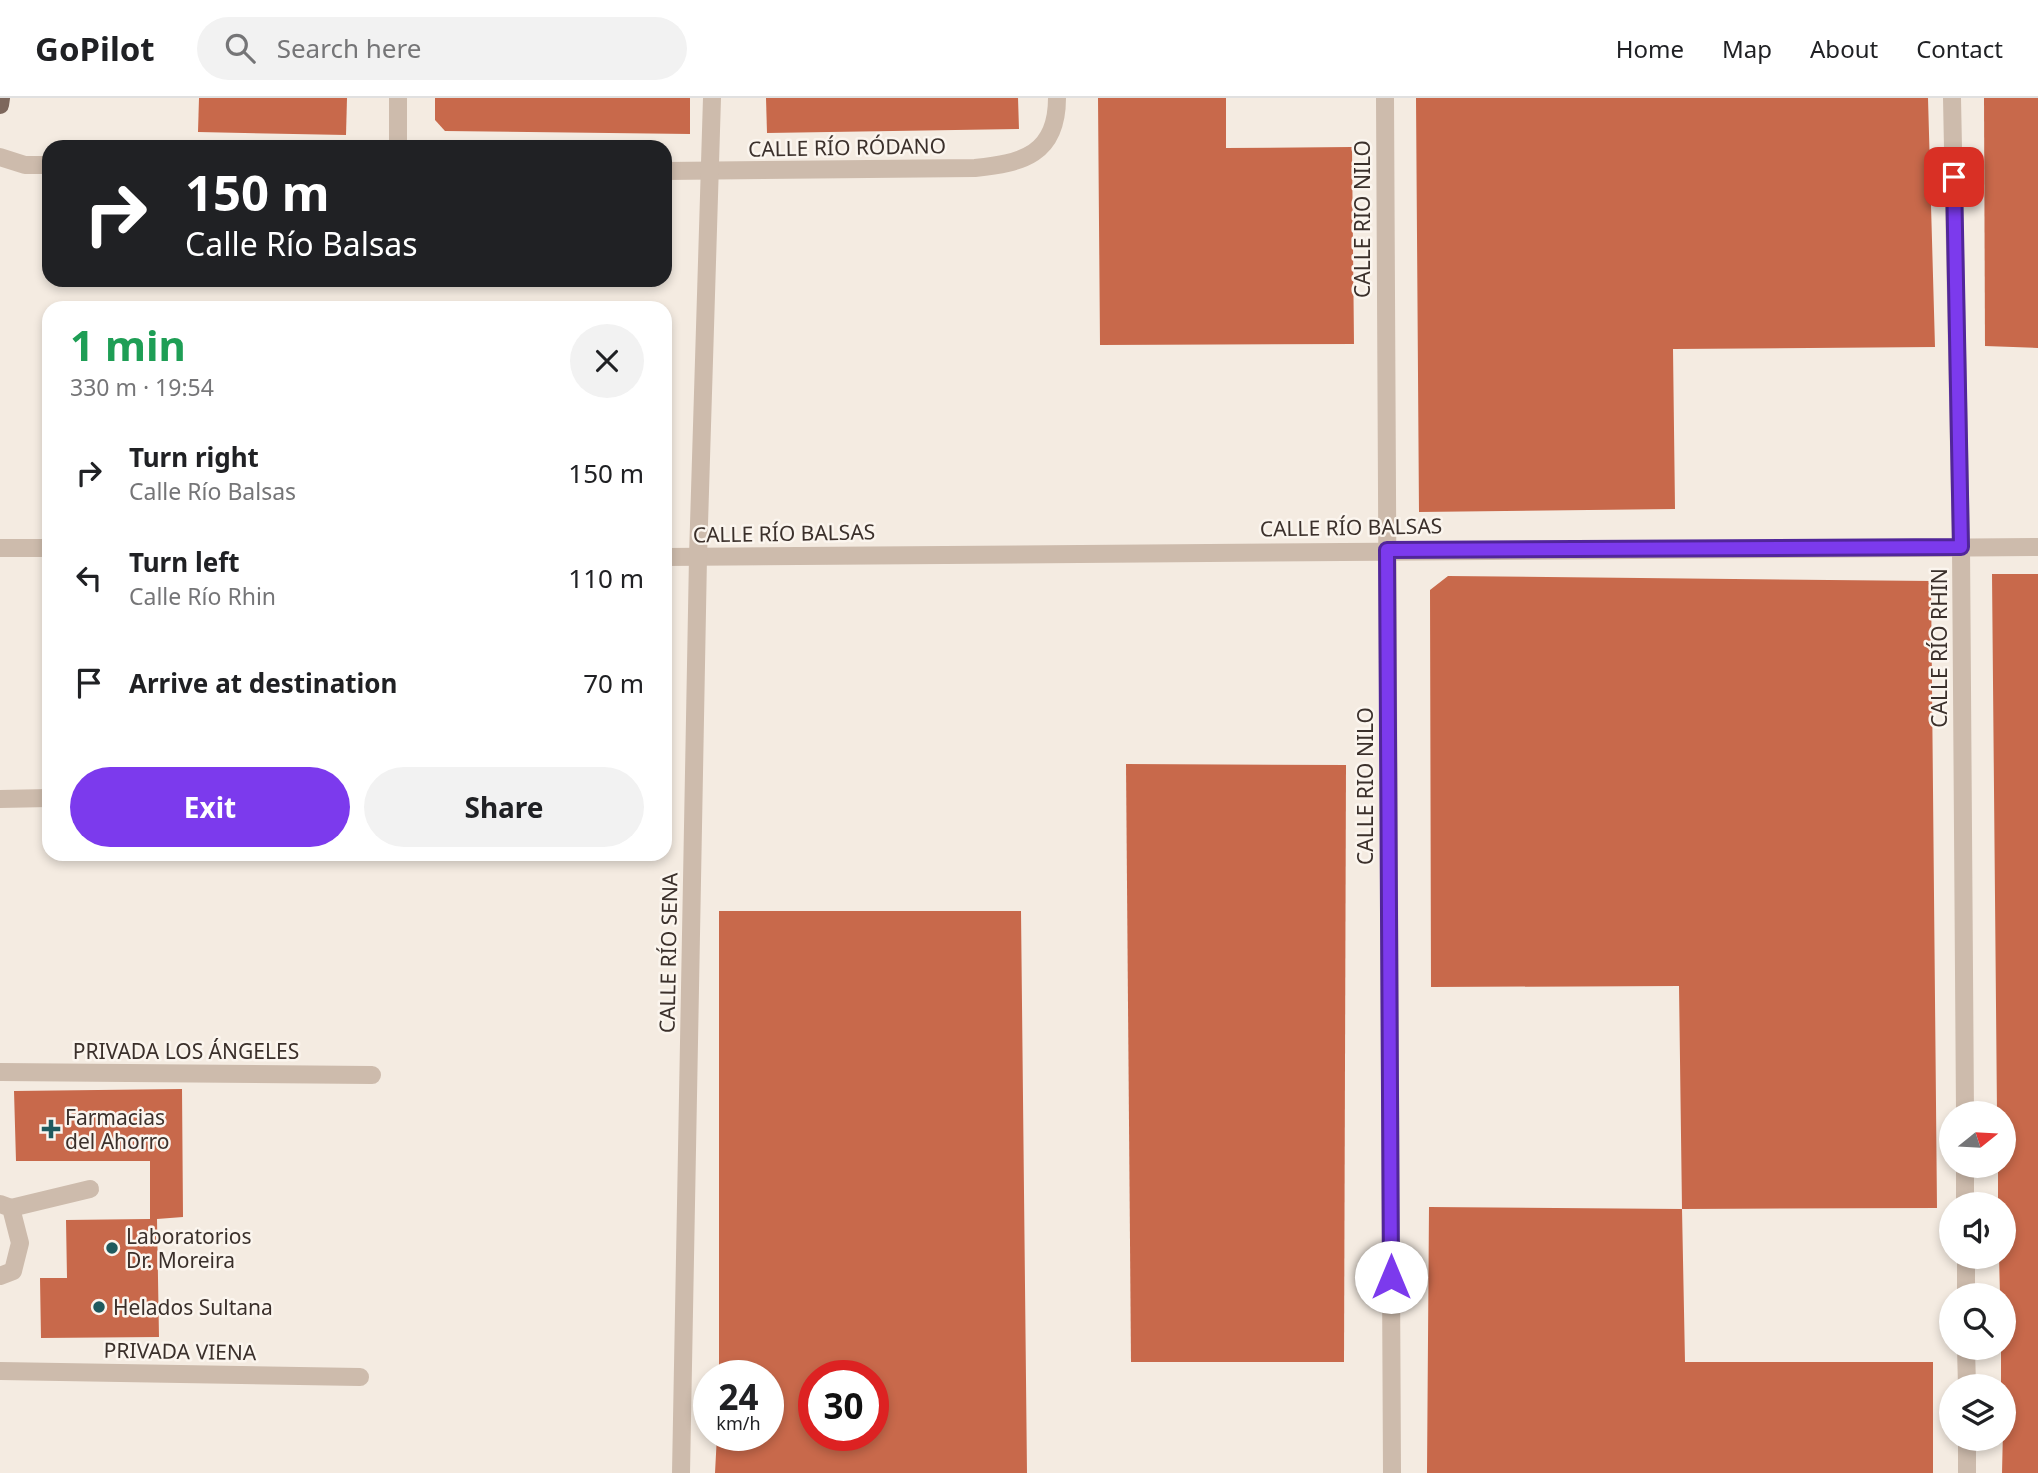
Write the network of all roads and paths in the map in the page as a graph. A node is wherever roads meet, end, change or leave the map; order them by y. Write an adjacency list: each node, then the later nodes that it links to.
1 (1, 98): 7 (main road)
2 (398, 98): 8 (street)
3 (712, 98): 12 (street, CALLE RÍO SENA)
4 (1057, 98): 12 (street, CALLE RÍO RÓDANO)
5 (1385, 98): 17 (street, CALLE RIO NILO)
6 (1952, 98): 13 (street, CALLE RÍO RHIN)
7 (0, 105)
8 (398, 140)
9 (0, 157): 10 (street)
10 (42, 165)
11 (672, 171): 12 (street, CALLE RÍO RÓDANO)
12 (710, 171): 19 (street, CALLE RÍO SENA)
13 (1961, 547): 14 (street, CALLE RÍO BALSAS); 17 (street, CALLE RÍO BALSAS); 24 (street, CALLE RÍO RHIN)
14 (2038, 547)
15 (0, 548): 16 (street)
16 (42, 548)
17 (1387, 550): 19 (street, CALLE RÍO BALSAS); 32 (street, CALLE RIO NILO)
18 (672, 557): 19 (street, CALLE RÍO BALSAS)
19 (698, 557): 31 (street, CALLE RÍO SENA)
20 (42, 798): 21 (street)
21 (0, 799)
22 (0, 1072): 23 (street, PRIVADA LOS ÁNGELES)
23 (372, 1075)
24 (1965, 1101)
25 (90, 1189): 26 (street)
26 (6, 1206): 27 (street)
27 (0, 1276)
28 (0, 1371): 29 (street, PRIVADA VIENA)
29 (360, 1377)
30 (1967, 1451): 33 (street)
31 (681, 1473)
32 (1392, 1473)
33 (1967, 1473)

